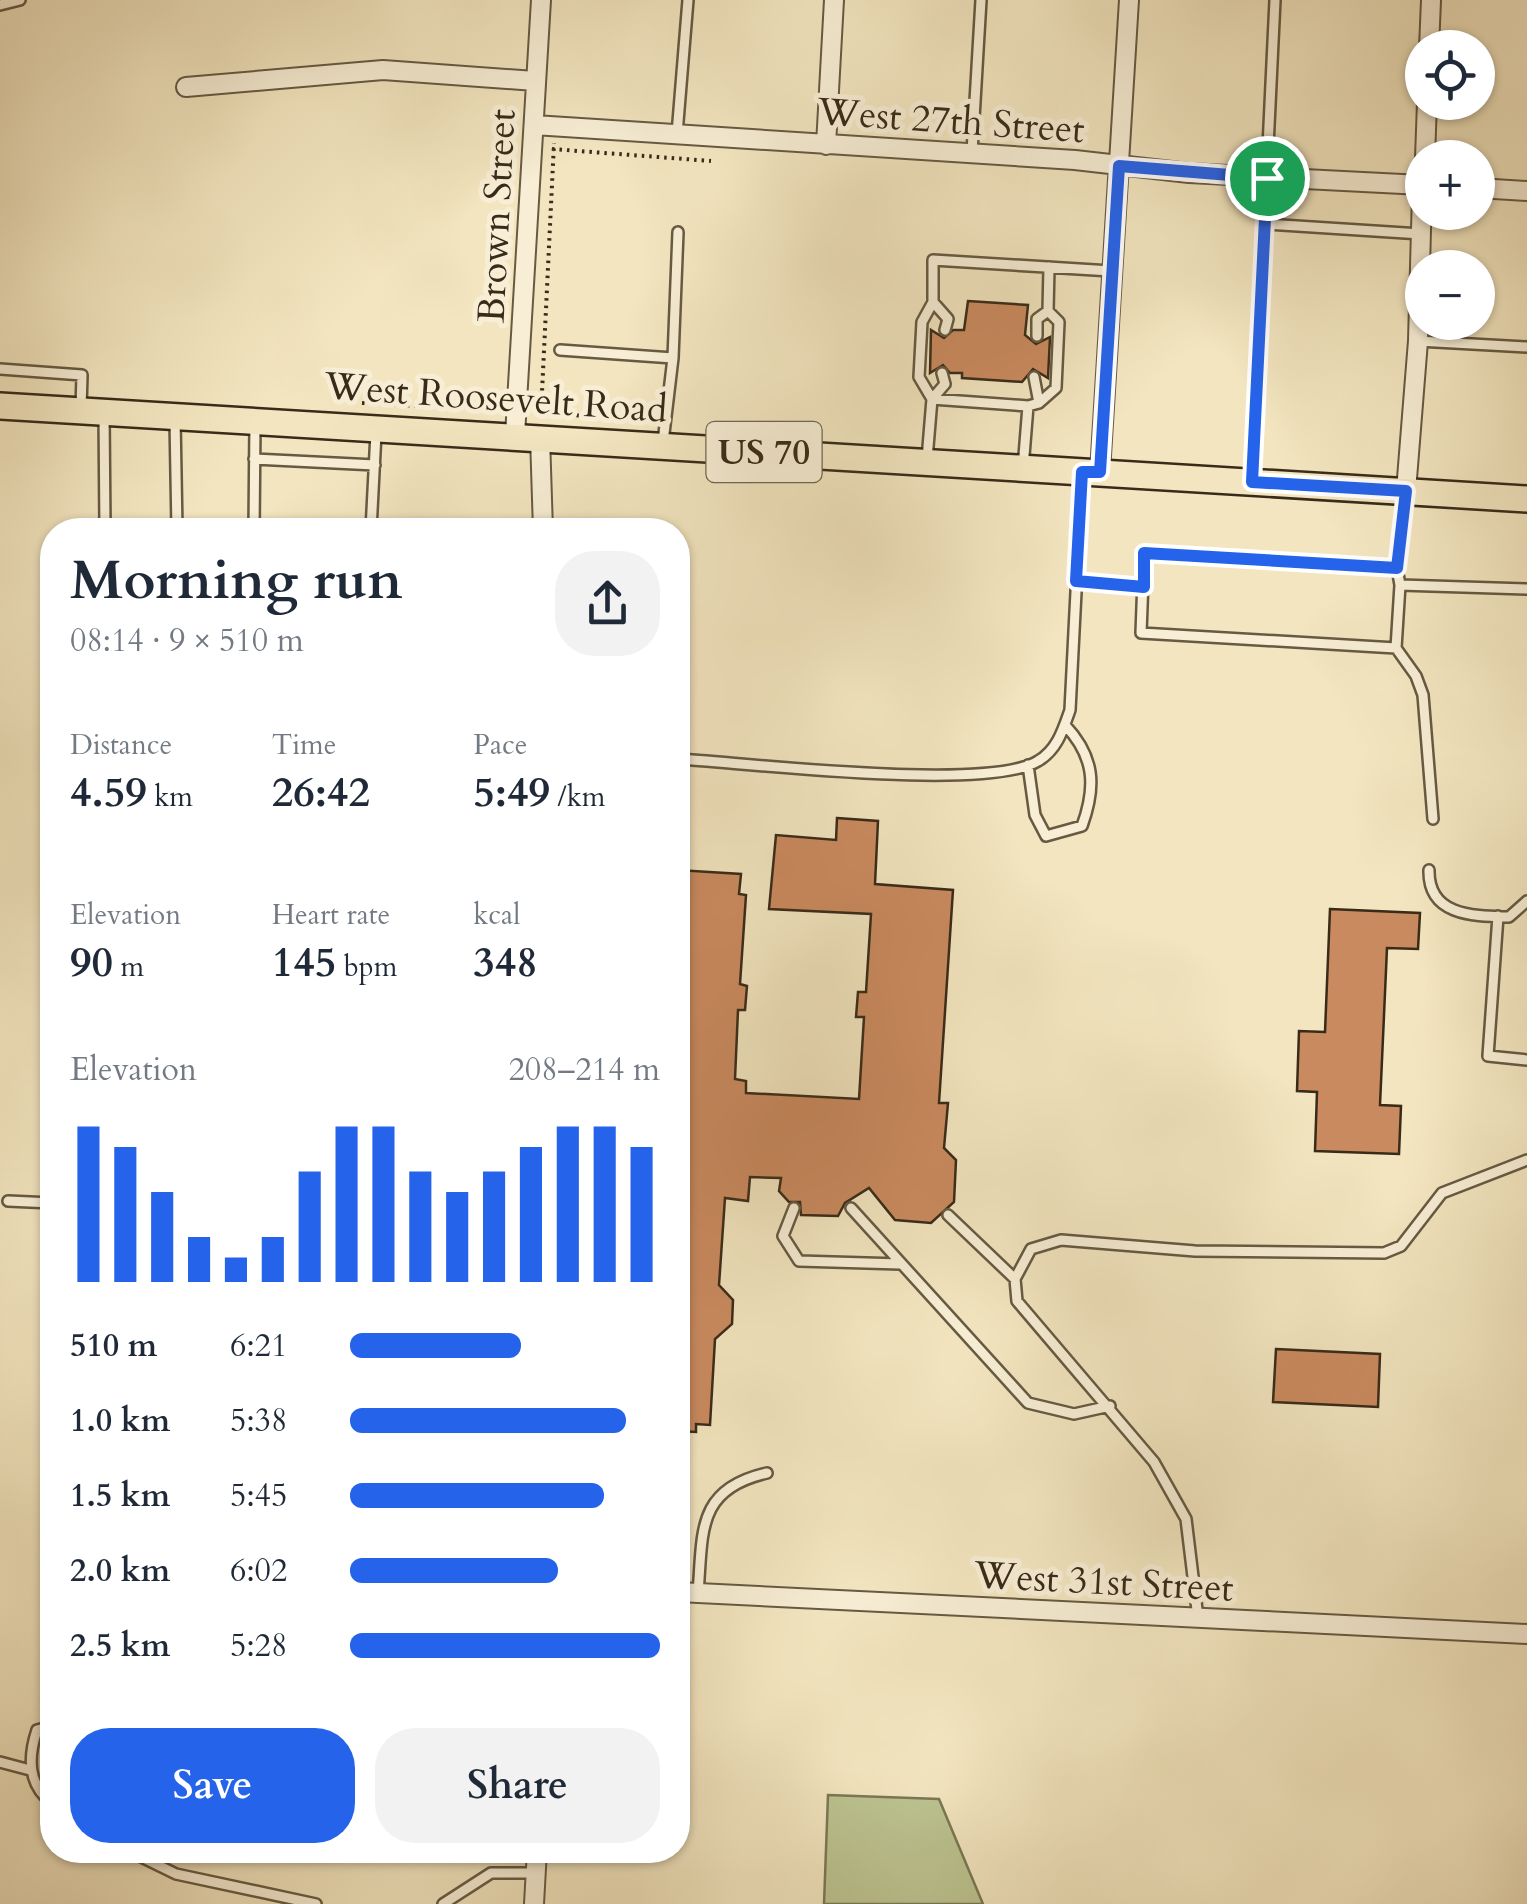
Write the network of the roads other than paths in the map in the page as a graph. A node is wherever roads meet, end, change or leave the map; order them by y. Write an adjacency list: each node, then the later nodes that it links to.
1 (20, 0): 9 (lane)
2 (541, 0): 11 (street, Brown Street)
3 (688, 0): 14 (lane)
4 (834, 0): 15 (street)
5 (982, 0): 16 (lane)
6 (1129, 0): 17 (street)
7 (1275, 0): 18 (lane)
8 (1431, 0): 10 (street)
9 (0, 5)
10 (1430, 30)
11 (536, 81): 12 (street); 13 (street, Brown Street)
12 (186, 87)
13 (534, 134): 14 (street, West 27th Street); 45 (street, Brown Street)
14 (677, 134): 15 (street, West 27th Street)
15 (826, 145): 16 (street, West 27th Street)
16 (972, 154): 17 (street, West 27th Street)
17 (1119, 166): 18 (street, West 27th Street); 27 (street)
18 (1267, 178): 19 (street, West 27th Street); 22 (lane)
19 (1405, 184)
20 (1495, 189): 21 (street)
21 (1527, 191)
22 (1265, 224): 25 (lane); 53 (lane)
23 (1420, 230): 25 (street)
24 (678, 232): 35 (lane)
25 (1420, 234): 32 (street)
26 (1048, 266): 27 (lane); 28 (lane); 29 (lane)
27 (1111, 271): 52 (street)
28 (933, 302): 30 (lane); 39 (lane)
29 (1048, 311): 31 (lane); 40 (lane)
30 (949, 330)
31 (1037, 336)
32 (1418, 342): 33 (lane); 54 (street)
33 (1527, 348)
34 (560, 350): 35 (lane)
35 (673, 358): 47 (lane)
36 (0, 370): 42 (lane)
37 (948, 373): 39 (lane)
38 (1034, 377): 40 (lane)
39 (932, 400): 40 (lane); 49 (lane)
40 (1034, 404): 51 (lane)
41 (0, 406): 42 (main road, West Roosevelt Road / US 70)
42 (92, 411): 43 (main road, West Roosevelt Road / US 70); 56 (lane)
43 (175, 416): 44 (main road, West Roosevelt Road / US 70); 57 (lane)
44 (255, 420): 46 (main road, West Roosevelt Road / US 70); 48 (lane)
45 (531, 425): 46 (main road, West Roosevelt Road / US 70); 47 (main road, West Roosevelt Road / US 70); 60 (street, Brown Street)
46 (376, 428): 50 (lane)
47 (663, 445): 49 (main road, West Roosevelt Road / US 70)
48 (254, 459): 50 (lane); 58 (lane)
49 (926, 462): 51 (main road, West Roosevelt Road / US 70)
50 (375, 465): 59 (lane)
51 (1023, 468): 52 (main road, West Roosevelt Road / US 70)
52 (1091, 472): 53 (main road, West Roosevelt Road / US 70); 62 (lane)
53 (1252, 482): 54 (main road, West Roosevelt Road / US 70)
54 (1406, 491): 55 (main road, West Roosevelt Road / US 70); 61 (lane)
55 (1527, 499)
56 (104, 518)
57 (177, 518)
58 (254, 518)
59 (372, 518)
60 (542, 518)
61 (1397, 568): 63 (lane); 64 (lane)
62 (1076, 581): 64 (lane); 67 (lane)
63 (1400, 585): 65 (lane); 66 (lane)
64 (1144, 587): 66 (lane)
65 (1527, 589)
66 (1396, 648): 70 (lane)
67 (1064, 725): 69 (lane); 69 (lane)
68 (690, 760): 69 (lane)
69 (1028, 766)
70 (1433, 820)
71 (1429, 870): 73 (lane)
72 (1527, 901): 73 (lane)
73 (1498, 916): 74 (lane)
74 (1527, 1060)
75 (1527, 1160): 82 (lane)
76 (8, 1201): 77 (lane)
77 (40, 1202)
78 (794, 1208): 81 (lane)
79 (851, 1208): 81 (lane)
80 (948, 1215): 82 (lane)
81 (900, 1264): 83 (lane)
82 (1016, 1279): 83 (lane)
83 (1110, 1406): 87 (lane)
84 (766, 1473): 86 (lane)
85 (690, 1593): 86 (street, West 31st Street)
86 (698, 1593): 87 (street, West 31st Street)
87 (1198, 1618): 88 (street, West 31st Street)
88 (1527, 1634)
89 (40, 1729): 91 (lane)
90 (0, 1762): 91 (lane)
91 (30, 1770): 92 (lane)
92 (40, 1789)
93 (154, 1863): 96 (lane)
94 (536, 1863): 95 (street)
95 (536, 1873): 97 (lane); 98 (street)
96 (316, 1904)
97 (443, 1904)
98 (534, 1904)

